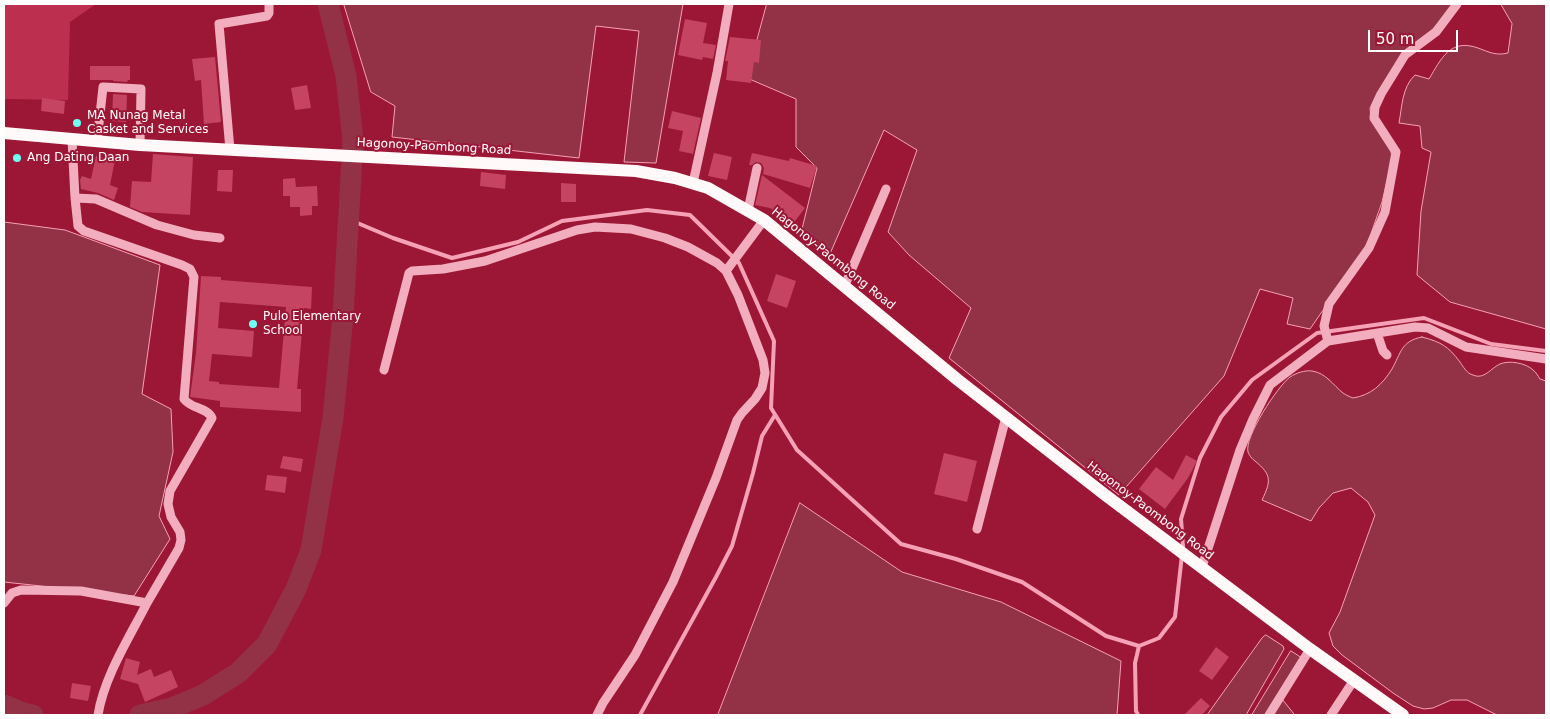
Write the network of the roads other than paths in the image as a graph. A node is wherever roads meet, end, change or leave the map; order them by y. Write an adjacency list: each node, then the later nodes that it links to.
1 (269, 4): 8 (street)
2 (728, 4): 10 (street)
3 (1457, 4): 19 (street)
4 (4, 134): 5 (main road, Hagonoy-Paombong Road)
5 (72, 140): 6 (main road, Hagonoy-Paombong Road); 12 (street)
6 (97, 142): 7 (main road, Hagonoy-Paombong Road); 7 (street)
7 (140, 145): 8 (main road, Hagonoy-Paombong Road)
8 (230, 150): 10 (main road, Hagonoy-Paombong Road)
9 (757, 168): 13 (street)
10 (693, 182): 13 (main road, Hagonoy-Paombong Road)
11 (886, 189): 17 (street)
12 (75, 198): 15 (street); 27 (street)
13 (748, 210): 14 (main road, Hagonoy-Paombong Road)
14 (764, 220): 16 (street); 17 (main road, Hagonoy-Paombong Road)
15 (220, 238)
16 (726, 270): 22 (street); 31 (street)
17 (845, 285): 23 (main road, Hagonoy-Paombong Road)
18 (1377, 333): 19 (street); 20 (street); 21 (street)
19 (1327, 339): 25 (street)
20 (1387, 355)
21 (1546, 359)
22 (384, 370)
23 (1006, 417): 24 (street); 25 (main road, Hagonoy-Paombong Road)
24 (977, 529)
25 (1198, 565): 28 (main road, Hagonoy-Paombong Road)
26 (4, 603): 27 (street)
27 (147, 604): 30 (street)
28 (1310, 649): 29 (main road, Hagonoy-Paombong Road); 32 (street)
29 (1354, 680): 33 (street); 34 (main road, Hagonoy-Paombong Road)
30 (98, 715)
31 (597, 715)
32 (1270, 715)
33 (1330, 715)
34 (1403, 715)

